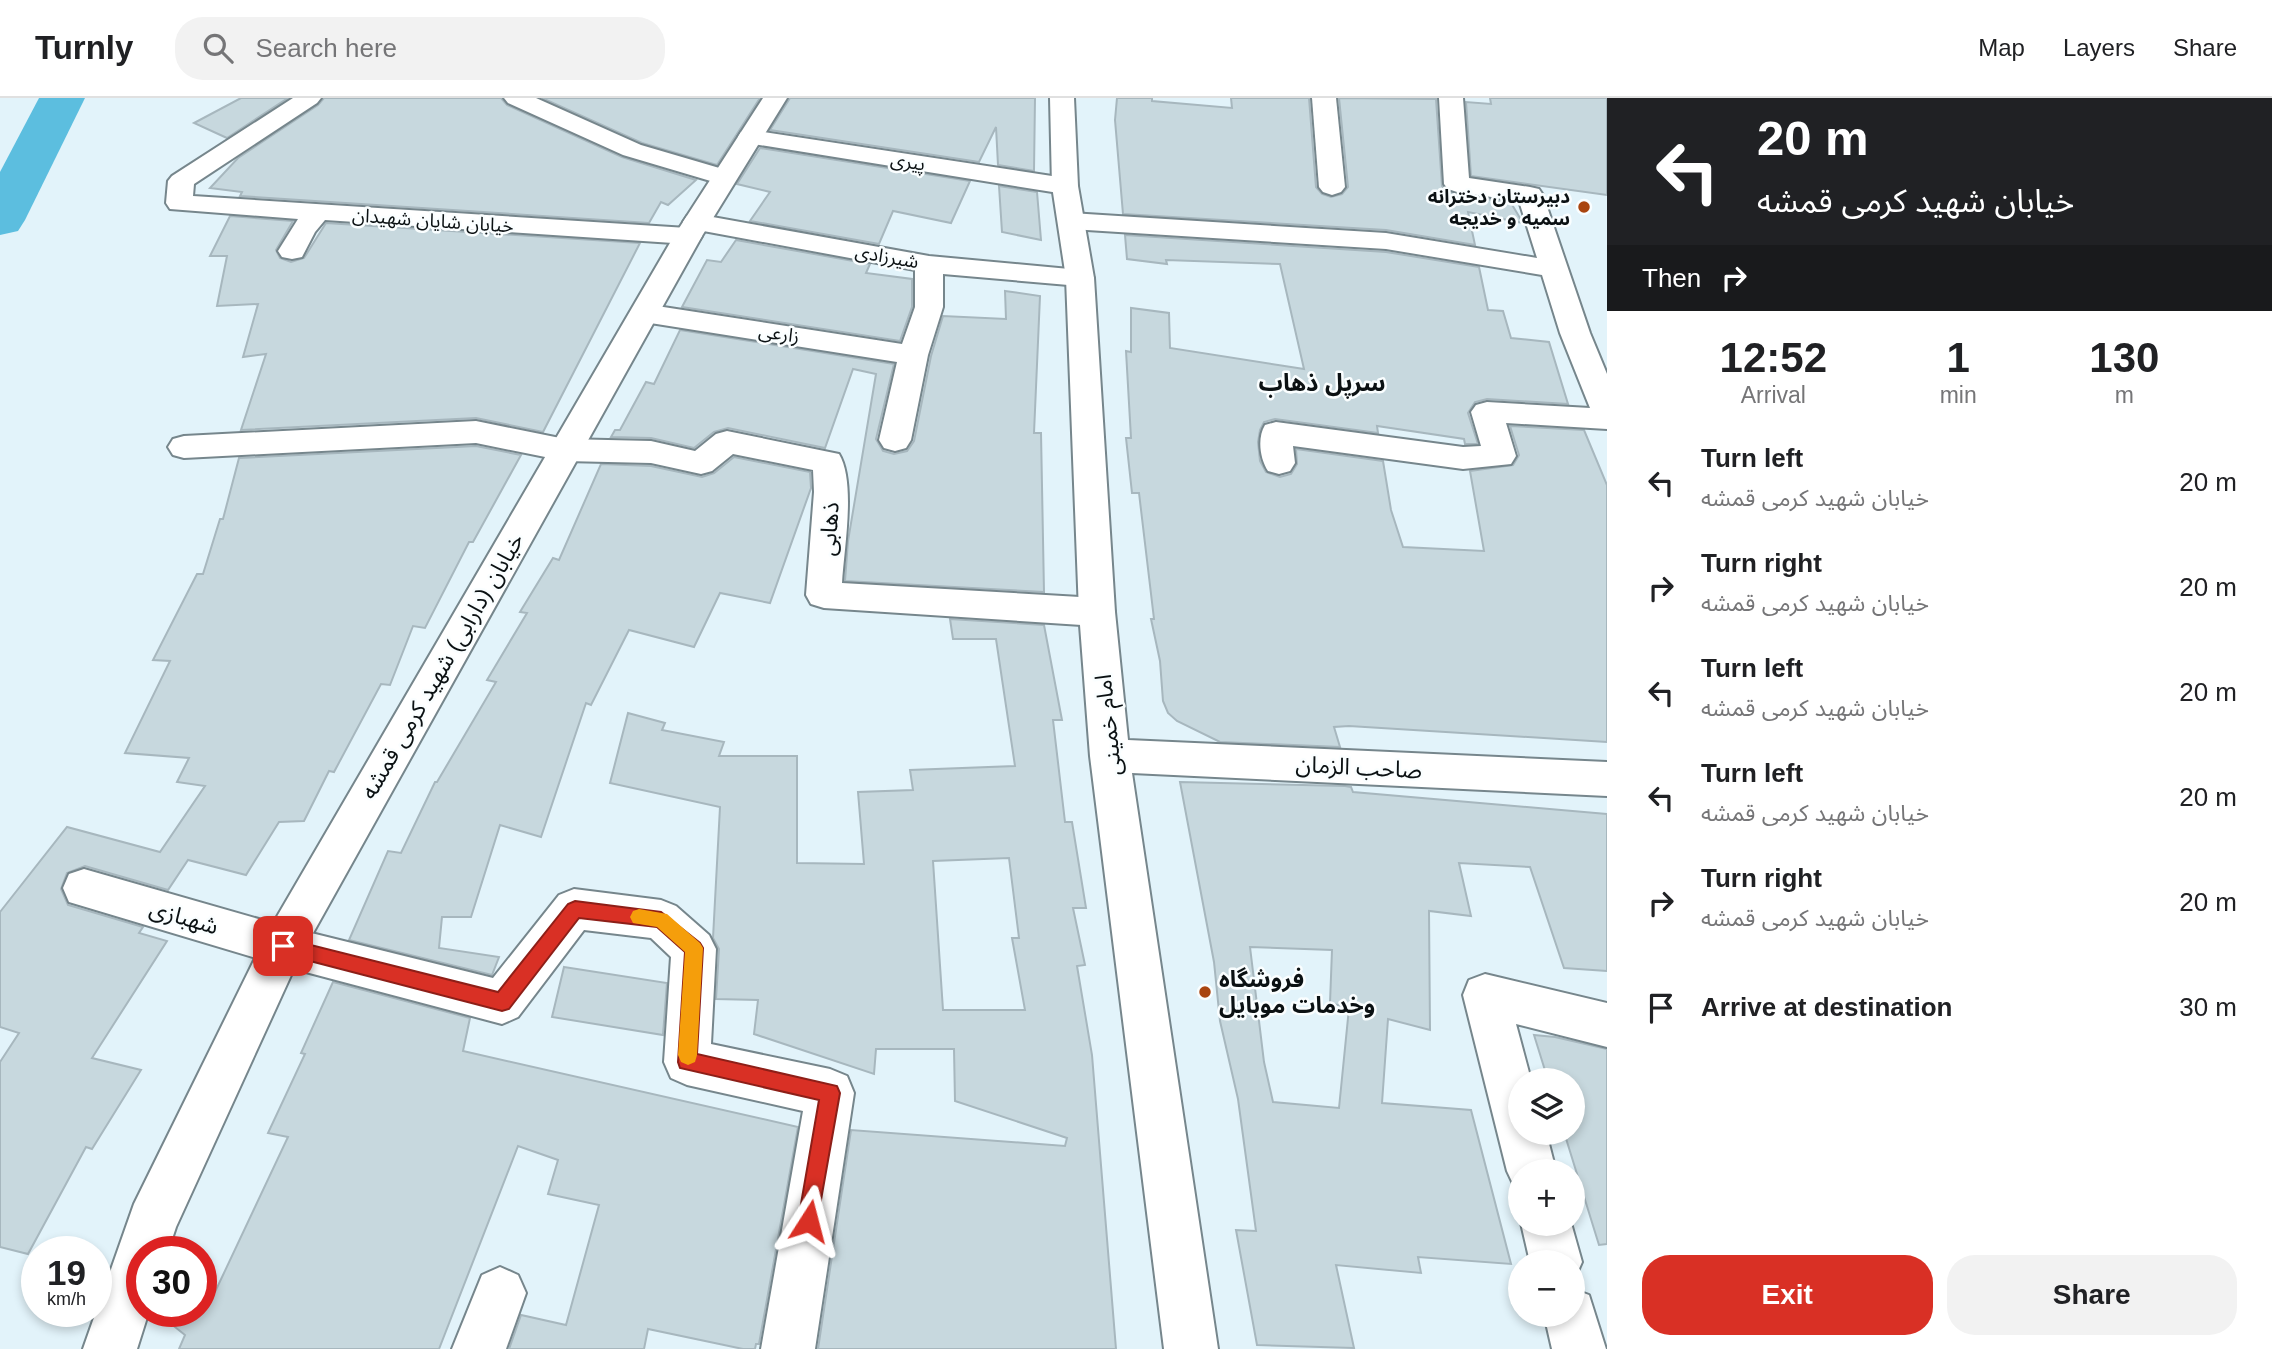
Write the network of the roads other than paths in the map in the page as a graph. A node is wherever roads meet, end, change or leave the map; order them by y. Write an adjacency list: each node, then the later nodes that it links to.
1 (309, 98): 11 (street, خیابان شایان شهیدان)
2 (516, 98): 8 (street)
3 (775, 98): 7 (street, خیابان (دارابی) شهید کرمی قمشه)
4 (1062, 98): 10 (street, امام خمینی)
5 (1324, 98): 9 (street)
6 (1451, 98): 15 (street)
7 (750, 137): 8 (street, خیابان (دارابی) شهید کرمی قمشه); 10 (street, پیری)
8 (724, 177): 12 (street, خیابان (دارابی) شهید کرمی قمشه)
9 (1332, 187)
10 (1068, 203): 15 (street, پیری); 16 (street, امام خمینی)
11 (317, 212): 12 (street, خیابان شایان شهیدان); 13 (street)
12 (692, 229): 14 (street, شیرزادی); 17 (street, خیابان (دارابی) شهید کرمی قمشه)
13 (292, 251)
14 (929, 264): 16 (street, شیرزادی); 18 (street)
15 (1554, 269): 19 (street)
16 (1080, 278): 26 (street, امام خمینی)
17 (644, 313): 18 (street, زارعی); 24 (street, خیابان (دارابی) شهید کرمی قمشه)
18 (913, 355): 22 (street)
19 (1596, 360): 20 (street)
20 (1607, 410)
21 (1607, 419): 25 (street)
22 (895, 440)
23 (184, 447): 24 (street)
24 (565, 450): 26 (street, ذهابی); 30 (street, خیابان (دارابی) شهید کرمی قمشه)
25 (1279, 463)
26 (1097, 612): 27 (street, امام خمینی)
27 (1110, 756): 28 (street, صاحب الزمان); 40 (street, امام خمینی)
28 (1607, 779)
29 (84, 888): 30 (street, شهبازی)
30 (283, 946): 33 (street, خیابان (دارابی) شهید کرمی قمشه); 39 (street, شهبازی)
31 (1607, 1025): 32 (street)
32 (1508, 1082)
33 (147, 1236)
34 (500, 1293): 38 (street)
35 (126, 1301): 37 (street, خیابان (دارابی) شهید کرمی قمشه)
36 (1573, 1327): 41 (street)
37 (110, 1349)
38 (479, 1349)
39 (788, 1349)
40 (1191, 1349)
41 (1579, 1349)

